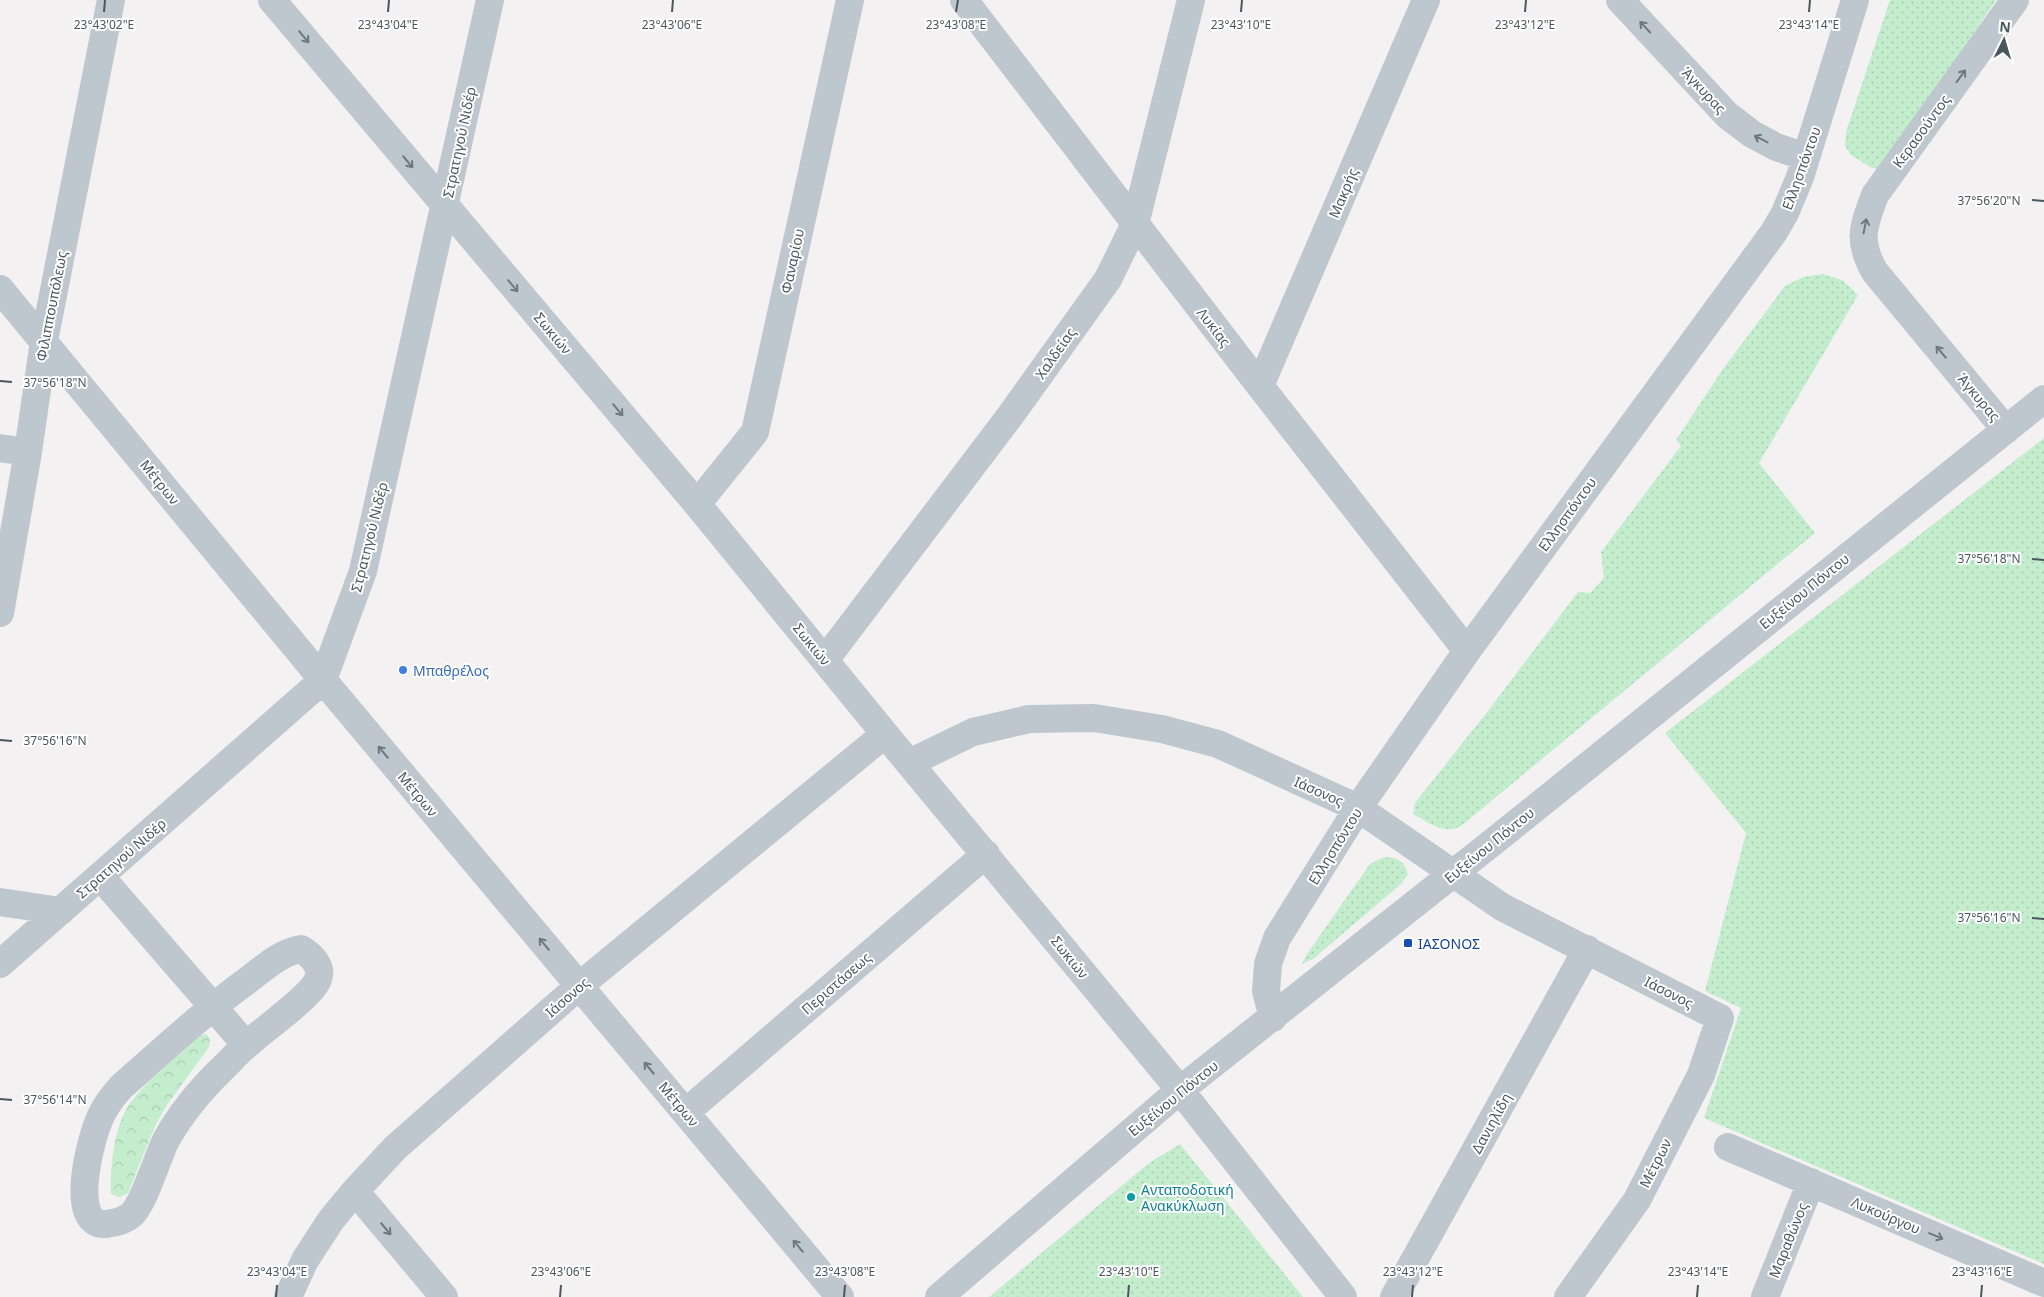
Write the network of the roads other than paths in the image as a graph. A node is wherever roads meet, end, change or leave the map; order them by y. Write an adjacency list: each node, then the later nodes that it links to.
1 (111, 0): 16 (street, Φιλιππουπόλεως)
2 (272, 0): 12 (street, Σωκιών, one-way to 12)
3 (490, 0): 12 (street, Στρατηγού Νιδέρ)
4 (850, 0): 22 (street, Φαναρίου)
5 (964, 0): 13 (street, Λυκίας)
6 (1191, 0): 13 (street, Χαλδείας)
7 (1426, 0): 17 (street, Μακρής)
8 (1620, 0): 11 (street, Άγκυρας, one-way to 8)
9 (1855, 0): 11 (street, Ελλησπόντου)
10 (2015, 0): 14 (street, Κερασούντος, one-way to 10)
11 (1806, 157): 24 (street, Ελλησπόντου)
12 (445, 205): 22 (street, Σωκιών, one-way to 22); 26 (street, Στρατηγού Νιδέρ)
13 (1135, 224): 17 (street, Λυκίας); 25 (street, Χαλδείας)
14 (1875, 272): 19 (street, Άγκυρας, one-way to 14)
15 (0, 289): 16 (street, Μέτρων)
16 (44, 341): 21 (street, Φιλιππουπόλεως); 26 (street, Μέτρων)
17 (1260, 386): 24 (street, Λυκίας)
18 (2044, 399): 19 (street, Ευξείνου Πόντου)
19 (2006, 430): 31 (street, Ευξείνου Πόντου)
20 (0, 448): 21 (street)
21 (28, 452): 23 (street, Φιλιππουπόλεως)
22 (697, 504): 25 (street, Σωκιών)
23 (0, 613)
24 (1467, 651): 29 (street, Ελλησπόντου)
25 (825, 660): 27 (street, Σωκιών)
26 (323, 680): 32 (street, Στρατηγού Νιδέρ); 37 (street, Μέτρων, one-way to 26)
27 (885, 734): 28 (street, Σωκιών); 37 (street, Ιάσονος)
28 (909, 762): 29 (street, Ιάσονος); 30 (street, Σωκιών)
29 (1358, 808): 31 (street, Ιάσονος); 39 (street, Ελλησπόντου)
30 (986, 854): 42 (street, Σωκιών); 43 (street, Περιστάσεως)
31 (1454, 874): 35 (street, Ιάσονος); 39 (street, Ευξείνου Πόντου)
32 (100, 876): 34 (street, Στρατηγού Νιδέρ); 38 (street)
33 (0, 902): 34 (street)
34 (61, 910): 36 (street, Στρατηγού Νιδέρ)
35 (1587, 949): 40 (street, Ιάσονος); 53 (street, Δανιηλίδη)
36 (0, 964)
37 (579, 986): 43 (street, Μέτρων, one-way to 37); 46 (street, Ιάσονος)
38 (213, 1006): 41 (street); 41 (street); 41 (street)
39 (1273, 1018): 42 (street, Ευξείνου Πόντου)
40 (1720, 1018): 54 (street, Μέτρων)
41 (246, 1045)
42 (1180, 1090): 51 (street, Ευξείνου Πόντου); 52 (street, Σωκιών)
43 (686, 1112): 50 (street, Μέτρων, one-way to 43)
44 (1728, 1147): 45 (street, Λυκούργου)
45 (1811, 1182): 47 (street, Λυκούργου, one-way to 47); 55 (street, Μαραθώνος)
46 (355, 1191): 48 (street, Ιάσονος); 49 (street, one-way to 49)
47 (2044, 1283)
48 (288, 1297)
49 (444, 1297)
50 (840, 1297)
51 (938, 1297)
52 (1343, 1297)
53 (1394, 1297)
54 (1568, 1297)
55 (1765, 1297)

